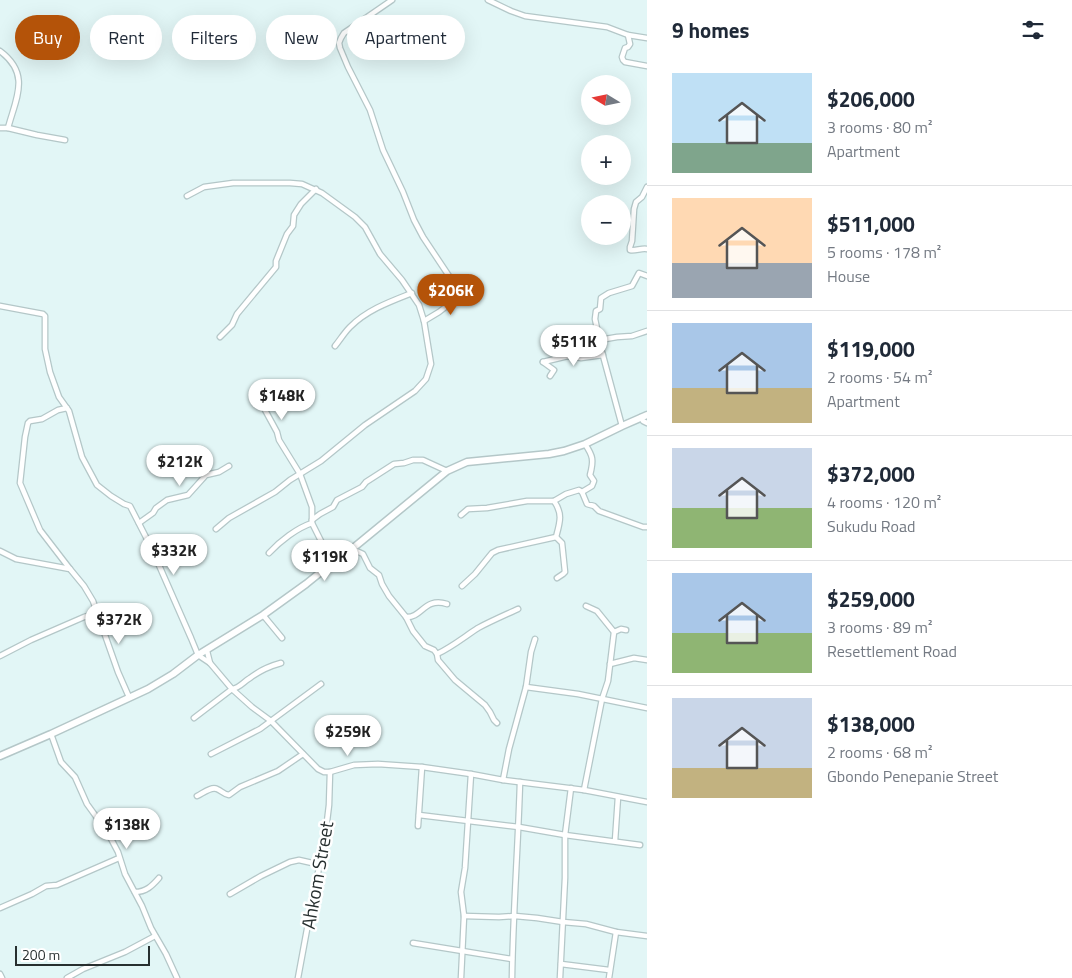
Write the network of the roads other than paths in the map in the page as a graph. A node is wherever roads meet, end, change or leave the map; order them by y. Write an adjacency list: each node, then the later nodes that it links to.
1 (392, 0): 17 (street)
2 (488, 0): 3 (street)
3 (628, 35): 4 (street); 6 (street)
4 (647, 38)
5 (0, 52): 8 (street)
6 (647, 66)
7 (0, 128): 8 (street)
8 (8, 128): 9 (street)
9 (65, 140)
10 (647, 188): 13 (street)
11 (316, 189): 12 (street); 15 (street); 19 (street)
12 (187, 196)
13 (647, 249)
14 (647, 276): 20 (street)
15 (412, 293): 17 (street); 21 (street)
16 (0, 306): 25 (street)
17 (424, 321): 33 (street)
18 (647, 331): 20 (street)
19 (220, 337)
20 (599, 340): 22 (street); 23 (street)
21 (335, 346)
22 (568, 356): 23 (street); 24 (street)
23 (603, 356): 29 (street)
24 (550, 376)
25 (67, 408): 38 (street); 46 (street)
26 (265, 410): 33 (street)
27 (644, 416): 28 (street); 29 (main road)
28 (647, 423)
29 (622, 426): 30 (main road)
30 (585, 444): 32 (main road); 34 (street)
31 (229, 466): 38 (street)
32 (447, 471): 37 (street); 42 (main road)
33 (300, 474): 37 (street); 40 (street)
34 (582, 492): 35 (street); 39 (street)
35 (554, 501): 36 (street); 41 (street)
36 (461, 515)
37 (312, 521): 44 (street); 45 (street)
38 (139, 523): 61 (street)
39 (647, 527)
40 (216, 529)
41 (556, 537): 47 (street); 48 (street)
42 (352, 550): 45 (main road); 54 (street)
43 (0, 551): 46 (street)
44 (269, 553)
45 (332, 563): 53 (main road)
46 (70, 569): 52 (street)
47 (557, 578)
48 (462, 586)
49 (447, 604): 54 (street)
50 (586, 606): 56 (street)
51 (518, 609): 60 (street)
52 (97, 613): 62 (street); 70 (street)
53 (263, 615): 57 (street); 59 (main road)
54 (406, 617): 60 (street)
55 (626, 630): 56 (street)
56 (614, 632): 66 (street)
57 (282, 638)
58 (535, 639): 68 (street)
59 (207, 650): 61 (main road); 64 (street)
60 (437, 654): 75 (street)
61 (198, 655): 64 (street); 70 (main road)
62 (0, 656)
63 (647, 660): 66 (street)
64 (210, 663): 69 (street)
65 (281, 663): 69 (street)
66 (610, 664): 71 (street)
67 (321, 684): 74 (street)
68 (526, 687): 71 (street); 83 (street)
69 (232, 689): 73 (street); 74 (street)
70 (129, 697): 76 (main road)
71 (602, 698): 72 (street); 86 (street)
72 (647, 708)
73 (194, 718)
74 (272, 721): 77 (street); 78 (street)
75 (498, 723)
76 (51, 734): 79 (main road); 97 (street)
77 (211, 754)
78 (303, 754): 81 (street); 87 (street)
79 (0, 756)
80 (422, 767): 81 (street); 82 (street); 90 (street)
81 (330, 772): 98 (street, Ahkom Street)
82 (471, 774): 83 (street); 91 (street)
83 (502, 780): 84 (street)
84 (520, 782): 85 (street); 93 (street)
85 (571, 788): 86 (street); 94 (street)
86 (584, 790): 88 (street)
87 (197, 796)
88 (618, 797): 89 (street); 95 (street)
89 (647, 802)
90 (419, 814): 91 (street); 92 (street)
91 (468, 821): 93 (street); 103 (street)
92 (418, 826)
93 (519, 827): 94 (street); 104 (street)
94 (565, 835): 95 (street); 105 (street)
95 (615, 841): 96 (street)
96 (640, 845)
97 (120, 858): 100 (street); 102 (street)
98 (321, 865): 101 (street); 118 (street, Ahkom Street)
99 (158, 878): 100 (street)
100 (135, 892): 107 (street)
101 (230, 894)
102 (0, 908)
103 (464, 916): 104 (street); 110 (street)
104 (515, 916): 105 (street); 111 (street)
105 (563, 922): 106 (street); 112 (street)
106 (616, 932): 108 (street); 113 (street)
107 (155, 936): 116 (street); 117 (street)
108 (647, 936)
109 (413, 944): 110 (street)
110 (463, 951): 111 (street); 119 (street)
111 (512, 959): 120 (street)
112 (561, 964): 113 (street); 121 (street)
113 (609, 970): 122 (street)
114 (0, 974): 115 (street)
115 (2, 978)
116 (67, 978)
117 (177, 978)
118 (298, 978)
119 (461, 978)
120 (512, 978)
121 (560, 978)
122 (609, 978)

